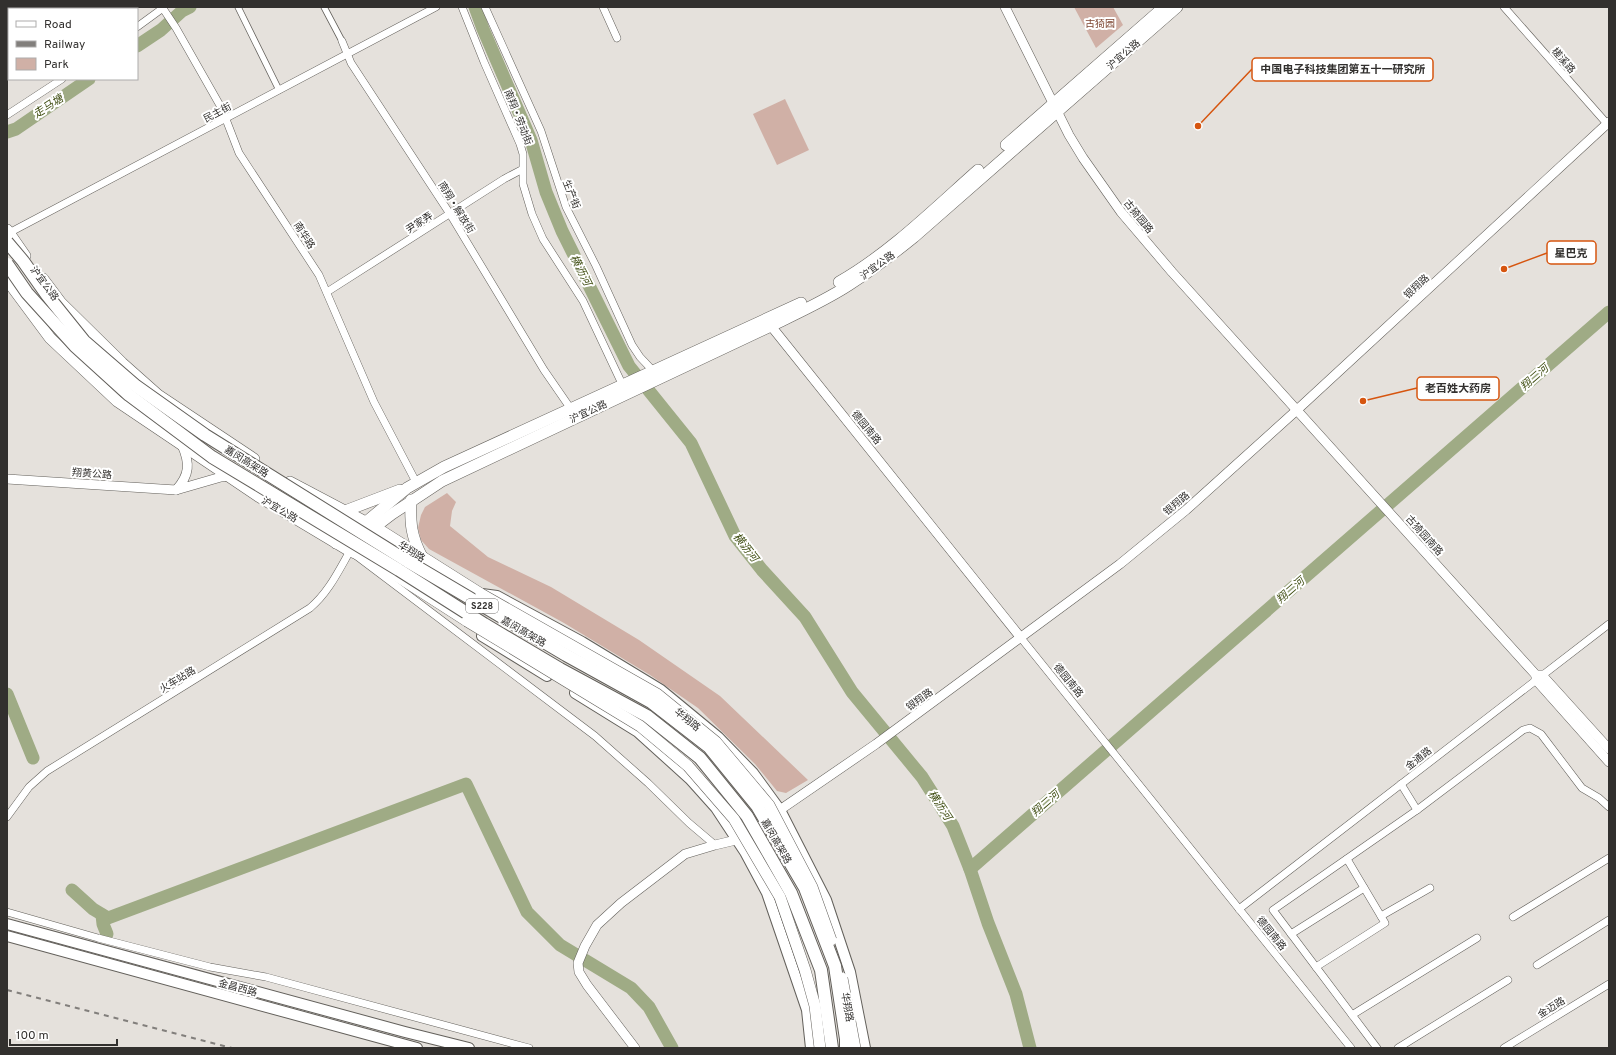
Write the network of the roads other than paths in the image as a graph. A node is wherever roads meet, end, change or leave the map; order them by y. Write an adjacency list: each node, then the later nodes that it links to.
1 (238, 7): 17 (street)
2 (324, 7): 14 (street, 南翔 • 解放街)
3 (436, 7): 15 (street, 民主街)
4 (462, 7): 22 (street, 南翔 • 劳动街)
5 (485, 7): 29 (street, 生产街)
6 (603, 7): 13 (street)
7 (1005, 7): 18 (street, 古猗园路)
8 (1164, 7): 18 (main road, 沪宜公路)
9 (1177, 7): 18 (main road, 沪宜公路)
10 (1504, 7): 21 (street, 槎溪路)
11 (164, 9): 12 (street); 20 (street, 南华路)
12 (138, 26)
13 (617, 38)
14 (342, 41): 15 (street, 南翔 • 解放街)
15 (347, 54): 17 (street, 民主街); 23 (street, 南翔 • 解放街)
16 (60, 80): 19 (street)
17 (279, 90): 20 (street, 民主街)
18 (1056, 107): 28 (main road, 沪宜公路); 31 (street, 古猗园路)
19 (7, 115)
20 (226, 118): 24 (street, 民主街); 27 (street, 南华路)
21 (1608, 124): 31 (street, 银翔路)
22 (522, 170): 23 (street, 尹家弄); 30 (street, 南翔 • 劳动街)
23 (450, 214): 27 (street, 尹家弄); 32 (street, 南翔 • 解放街)
24 (8, 235): 39 (main road, 沪宜公路); 83 (highway, 嘉闵高架路 / S228, bridge)
25 (7, 264): 82 (highway, 嘉闵高架路 / S228, bridge)
26 (7, 280): 33 (main road, 沪宜公路)
27 (327, 292): 36 (street, 南华路)
28 (769, 323): 29 (main road, 沪宜公路); 47 (street, 德园南路)
29 (653, 377): 30 (main road, 沪宜公路)
30 (629, 386): 32 (main road, 沪宜公路)
31 (1298, 409): 47 (street, 银翔路); 48 (street, 古猗园南路)
32 (574, 413): 36 (main road, 沪宜公路); 38 (main road, 沪宜公路)
33 (182, 445): 34 (main road, 沪宜公路); 37 (street)
34 (229, 476): 37 (street); 41 (main road, 沪宜公路)
35 (7, 479): 37 (street, 翔黄公路)
36 (411, 485): 39 (main road); 40 (main road, 沪宜公路)
37 (176, 490)
38 (411, 500): 40 (main road, 沪宜公路); 43 (main road)
39 (345, 511): 40 (main road, 沪宜公路)
40 (370, 524): 41 (main road); 42 (main road, 沪宜公路); 43 (main road, 华翔路)
41 (336, 543): 42 (main road, 沪宜公路)
42 (350, 551): 45 (main road); 55 (street, 火车站路); 57 (street)
43 (423, 557): 44 (main road, 华翔路)
44 (481, 594): 53 (main road); 84 (main road, 华翔路, bridge)
45 (467, 621): 56 (main road); 81 (main road, bridge)
46 (1609, 624): 48 (street, 金通路)
47 (1021, 638): 53 (street, 银翔路); 62 (street, 德园南路)
48 (1538, 677): 49 (street, 古猗园南路); 50 (street, 古猗园南路); 51 (street, 金通路)
49 (1609, 749)
50 (1609, 762)
51 (1401, 784): 54 (street); 62 (street, 金通路)
52 (1609, 807): 54 (street)
53 (780, 810): 56 (street, 银翔路); 85 (main road)
54 (1417, 810): 59 (street)
55 (7, 817)
56 (736, 840): 57 (street, 银翔路); 80 (main road)
57 (715, 844): 79 (street, 银翔路)
58 (1609, 858): 65 (street)
59 (1347, 859): 60 (street); 68 (street)
60 (1364, 888): 64 (street); 68 (street)
61 (1430, 888): 64 (street)
62 (1239, 909): 86 (street, 德园南路)
63 (7, 912): 78 (street)
64 (1381, 916): 72 (street)
65 (1513, 918)
66 (1609, 920): 71 (street)
67 (7, 924): 77 (main road, 金昌西路)
68 (1291, 934): 72 (street)
69 (7, 936): 76 (main road, 金昌西路)
70 (1477, 938): 75 (street)
71 (1537, 964)
72 (1316, 967): 75 (street)
73 (1508, 980): 88 (street)
74 (1609, 984): 89 (street, 金迈路)
75 (1352, 1015): 87 (street)
76 (417, 1048)
77 (470, 1048)
78 (529, 1048)
79 (635, 1048)
80 (811, 1048)
81 (820, 1048)
82 (832, 1048)
83 (846, 1048)
84 (855, 1048)
85 (865, 1048)
86 (1351, 1048)
87 (1377, 1048)
88 (1398, 1048)
89 (1504, 1048)

